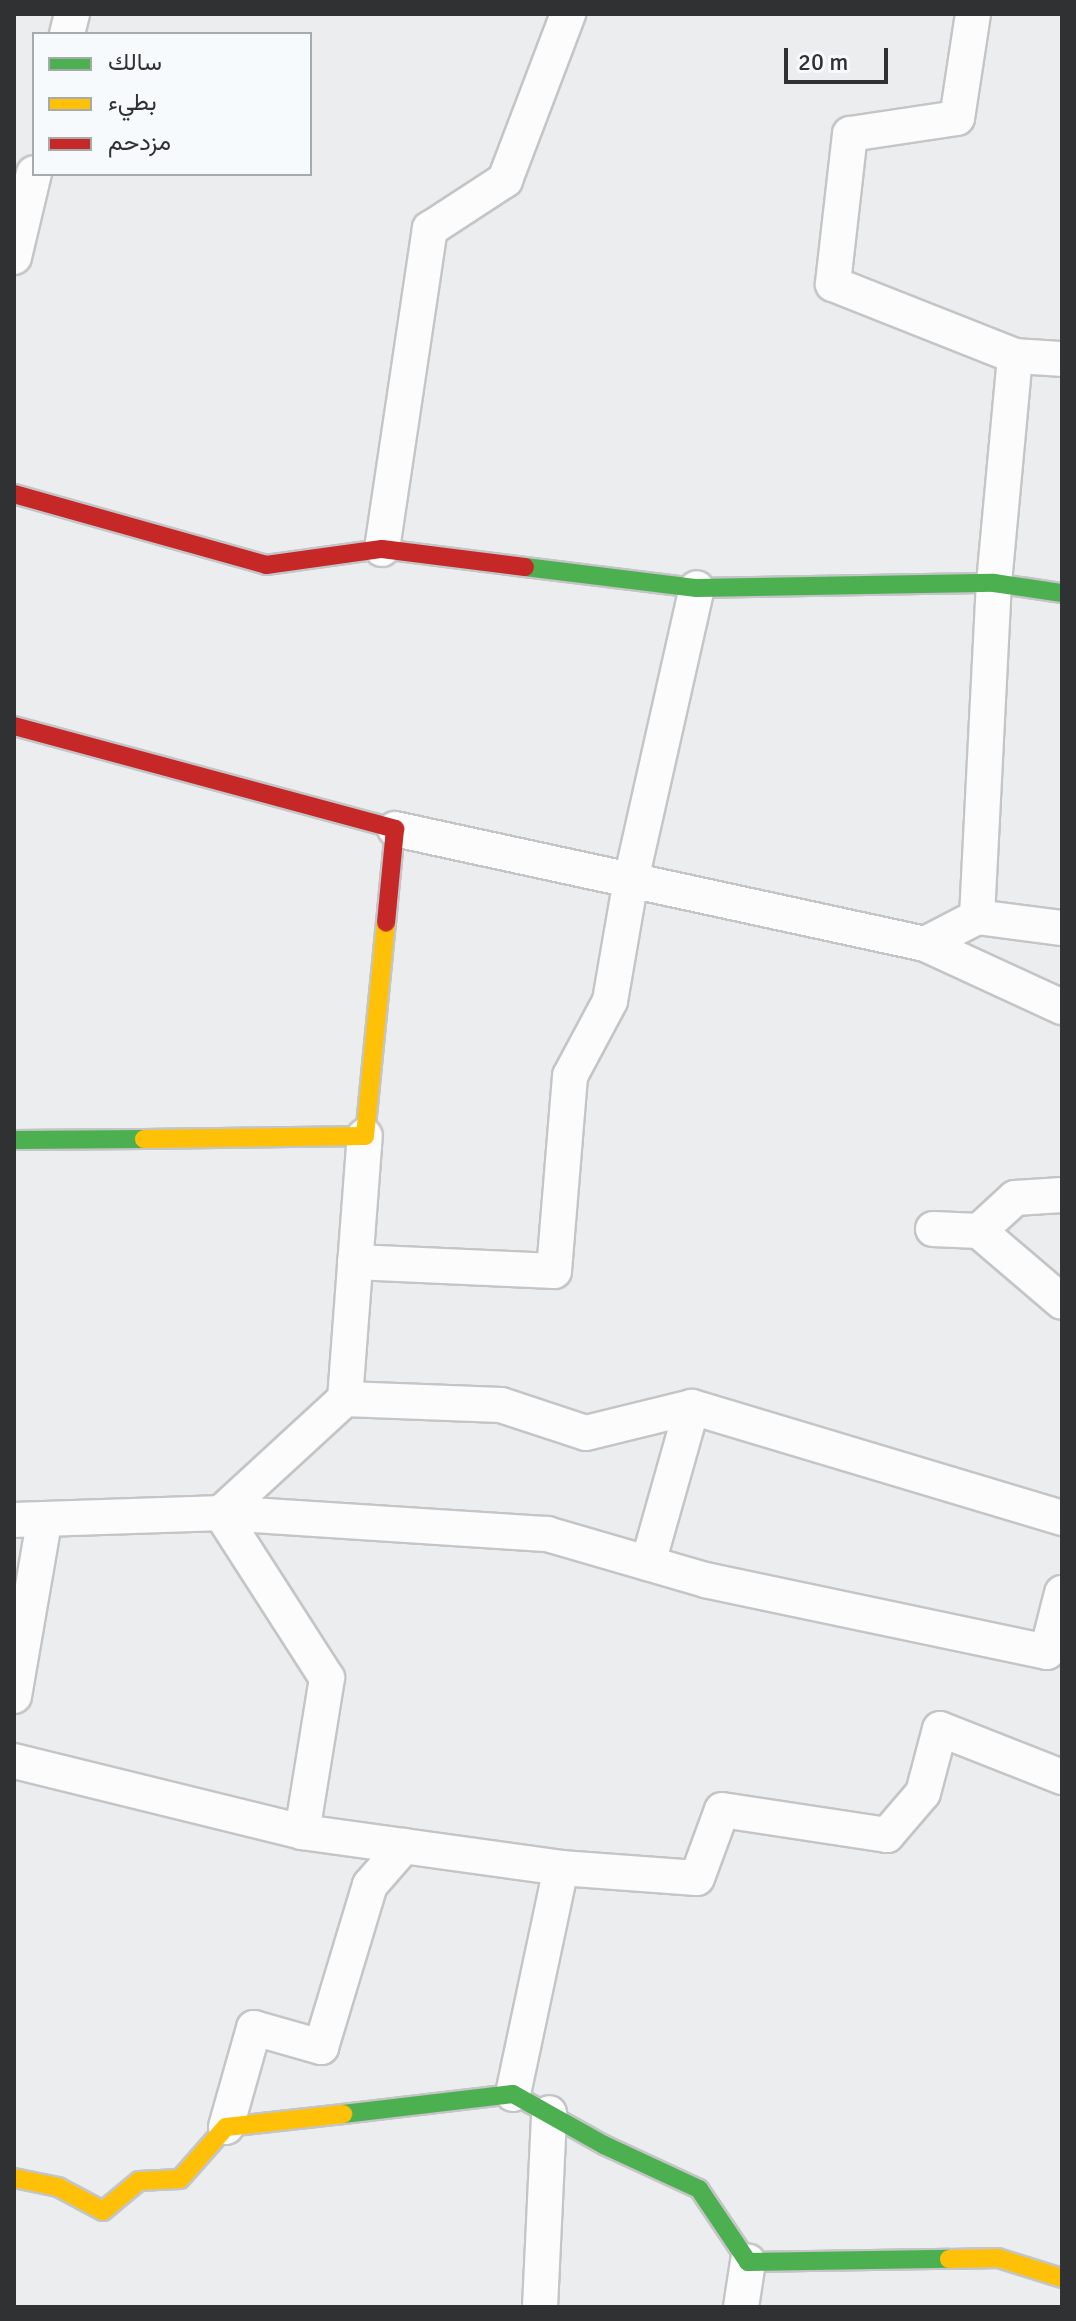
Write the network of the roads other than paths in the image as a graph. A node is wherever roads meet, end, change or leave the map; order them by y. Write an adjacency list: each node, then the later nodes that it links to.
1 (568, 14): 8 (street)
2 (973, 14): 5 (street)
3 (33, 176): 4 (street)
4 (14, 257)
5 (1015, 356): 6 (street); 9 (street)
6 (1062, 359)
7 (14, 494): 8 (street)
8 (382, 549): 10 (street)
9 (994, 583): 10 (street); 11 (street); 15 (street)
10 (697, 588): 14 (street)
11 (1062, 593)
12 (14, 726): 13 (street)
13 (395, 829): 14 (street); 19 (street)
14 (631, 880): 17 (street); 24 (street)
15 (977, 917): 16 (street); 17 (street)
16 (1062, 928)
17 (925, 944): 18 (street)
18 (1062, 1007)
19 (365, 1136): 20 (street); 24 (street)
20 (14, 1140)
21 (1062, 1195): 23 (street)
22 (933, 1229): 23 (street)
23 (979, 1231): 25 (street)
24 (355, 1262): 26 (street)
25 (1062, 1302)
26 (345, 1399): 27 (street); 28 (street)
27 (692, 1407): 29 (street); 31 (street)
28 (221, 1513): 30 (street); 31 (street); 36 (street)
29 (1062, 1518)
30 (29, 1521): 33 (street)
31 (648, 1563): 32 (street)
32 (1062, 1593)
33 (14, 1696)
34 (14, 1761): 36 (street)
35 (1062, 1777): 38 (street)
36 (302, 1832): 37 (street)
37 (404, 1846): 38 (street); 41 (street)
38 (561, 1868): 39 (street)
39 (513, 2094): 40 (street); 41 (street)
40 (549, 2113): 43 (street); 45 (street)
41 (226, 2127): 42 (street)
42 (14, 2178)
43 (748, 2262): 44 (street); 46 (street)
44 (1062, 2278)
45 (540, 2307)
46 (741, 2307)

